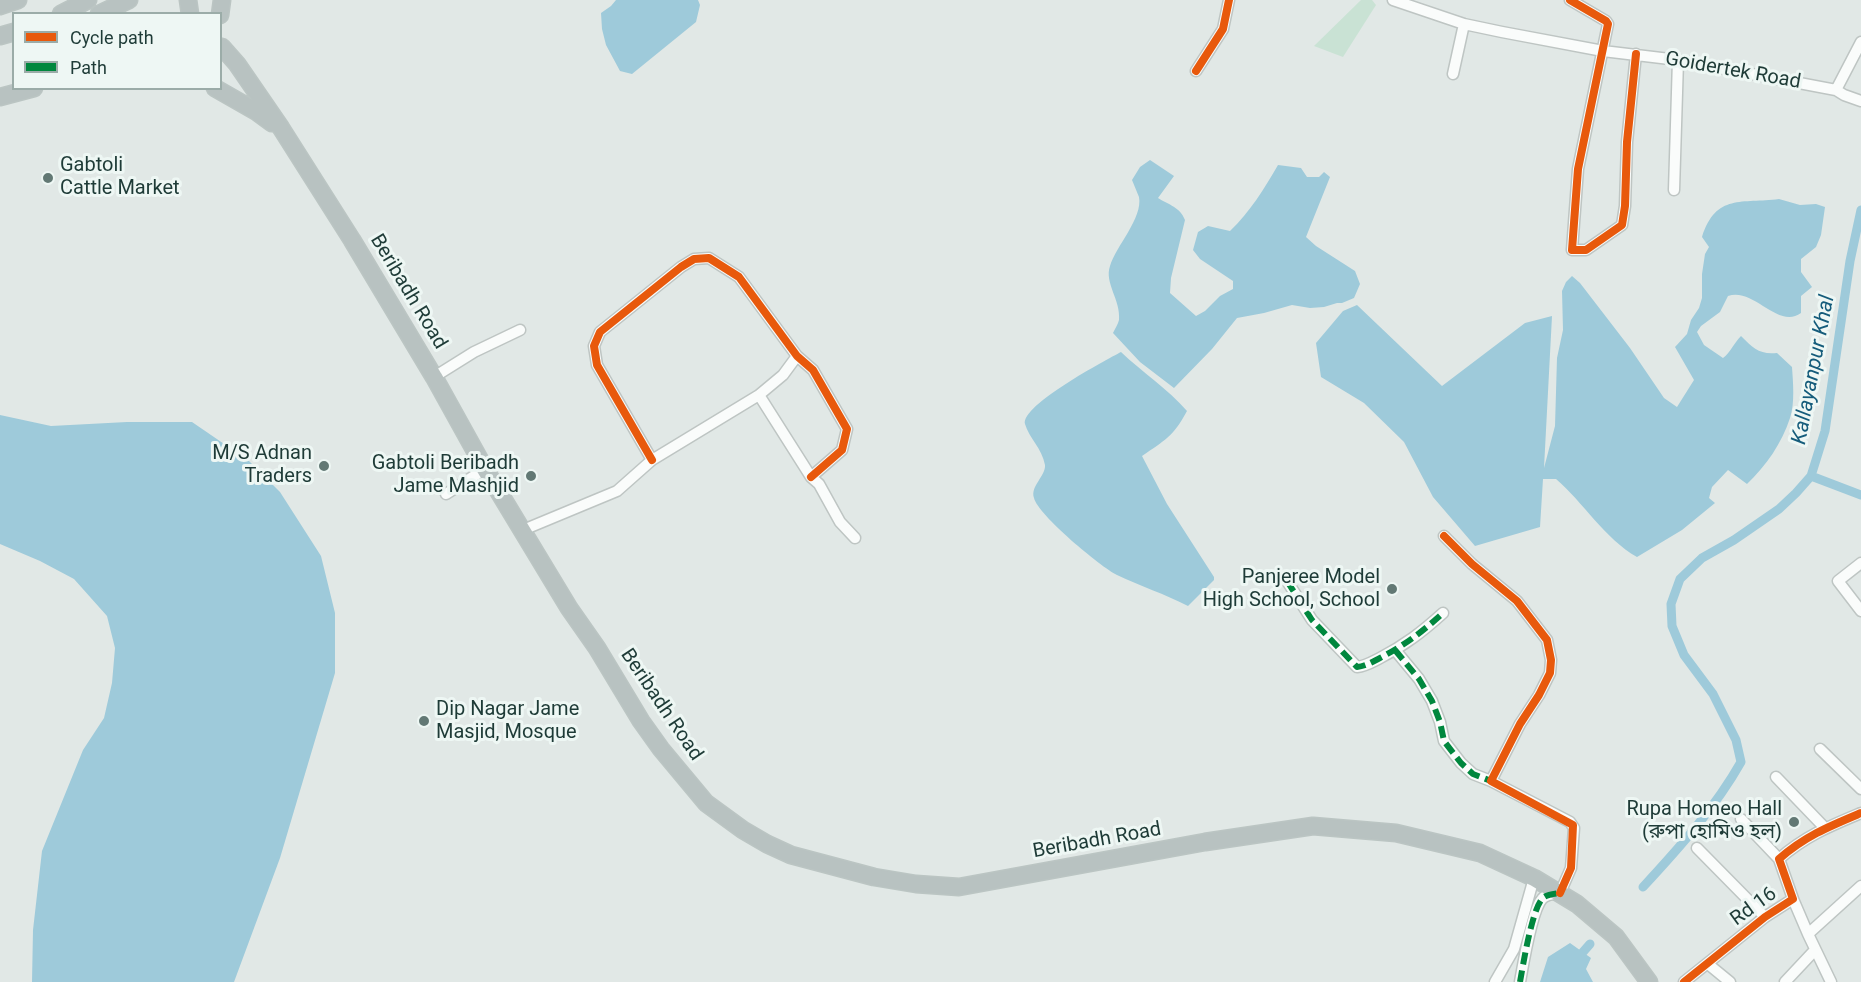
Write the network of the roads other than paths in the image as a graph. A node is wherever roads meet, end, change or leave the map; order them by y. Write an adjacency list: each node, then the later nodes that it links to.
1 (18, 0): 7 (highway)
2 (88, 0): 8 (highway)
3 (129, 0): 9 (highway)
4 (1229, 0): 16 (street)
5 (1393, 0): 10 (street, Goidertek Road)
6 (1570, 0): 13 (street)
7 (0, 6)
8 (65, 12)
9 (103, 12)
10 (1464, 24): 13 (street, Goidertek Road); 17 (street)
11 (1861, 42): 20 (street)
12 (222, 50): 23 (highway, Beribadh Road)
13 (1603, 51): 14 (street, Goidertek Road); 14 (street)
14 (1635, 54): 15 (street, Goidertek Road)
15 (1678, 60): 20 (street, Goidertek Road); 24 (street)
16 (1196, 71)
17 (1453, 74)
18 (26, 90): 21 (highway)
19 (218, 90): 23 (highway)
20 (1836, 90): 22 (street, Goidertek Road)
21 (0, 97)
22 (1861, 101)
23 (280, 129): 27 (highway, Beribadh Road)
24 (1674, 190)
25 (520, 330): 27 (street)
26 (797, 356): 28 (street); 29 (street); 31 (street)
27 (434, 377): 30 (highway, Beribadh Road)
28 (759, 395): 29 (street); 31 (street)
29 (652, 460): 33 (street)
30 (485, 469): 32 (street); 33 (highway, Beribadh Road)
31 (811, 477): 35 (street)
32 (446, 494)
33 (522, 530): 50 (highway, Beribadh Road)
34 (1444, 536): 43 (street)
35 (855, 538)
36 (1861, 563): 38 (street)
37 (1287, 581): 40 (street)
38 (1861, 610)
39 (1443, 613): 40 (street)
40 (1395, 650): 43 (street)
41 (1820, 749): 44 (street)
42 (1776, 777): 47 (street)
43 (1491, 781): 52 (street)
44 (1861, 789)
45 (1861, 813): 47 (street, Rd 16)
46 (1741, 819): 49 (street)
47 (1826, 828): 49 (street, Rd 16)
48 (1697, 848): 54 (street)
49 (1779, 859): 53 (street, Rd 16)
50 (1534, 878): 52 (highway, Beribadh Road); 58 (street)
51 (1861, 886): 55 (street)
52 (1560, 893): 59 (street); 60 (highway, Beribadh Road)
53 (1793, 899): 54 (street, Rd 16); 55 (street)
54 (1765, 917): 57 (street, Rd 16)
55 (1808, 934): 56 (street)
56 (1815, 950): 63 (street); 64 (street)
57 (1708, 964): 61 (street, Rd 16); 62 (street)
58 (1495, 982)
59 (1520, 982)
60 (1649, 982)
61 (1684, 982)
62 (1730, 982)
63 (1785, 982)
64 (1831, 982)

